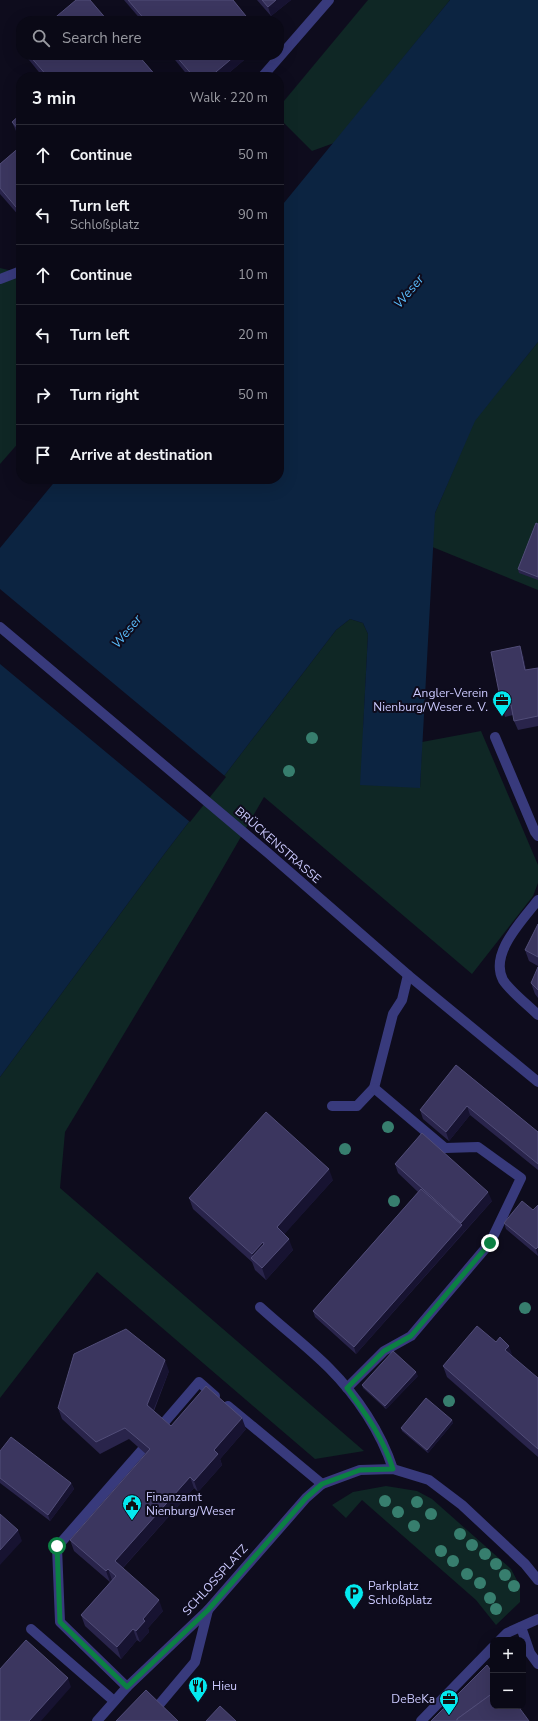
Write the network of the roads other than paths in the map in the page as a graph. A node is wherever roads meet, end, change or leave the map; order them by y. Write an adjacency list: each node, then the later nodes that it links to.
1 (329, 0): 2 (street)
2 (284, 52)
3 (277, 60): 4 (street)
4 (266, 72)
5 (16, 273): 6 (street)
6 (0, 279)
7 (0, 627): 11 (street, BRÜCKENSTRASSE)
8 (495, 737): 9 (street)
9 (538, 836)
10 (538, 900): 12 (street)
11 (408, 975): 13 (street, BRÜCKENSTRASSE); 14 (street)
12 (538, 1015)
13 (538, 1082)
14 (374, 1088): 15 (street); 17 (street)
15 (332, 1106)
16 (260, 1307): 17 (street)
17 (347, 1388): 20 (street)
18 (162, 1425): 21 (street)
19 (142, 1450): 30 (street)
20 (393, 1469): 21 (street, SCHLOSSPLATZ); 22 (street, SCHLOSSPLATZ)
21 (322, 1484): 23 (street, SCHLOSSPLATZ)
22 (538, 1580)
23 (208, 1610): 30 (street, SCHLOSSPLATZ); 32 (street)
24 (538, 1619): 25 (street)
25 (521, 1627): 27 (street); 29 (street)
26 (31, 1629): 31 (street)
27 (504, 1637)
28 (490, 1650): 34 (street)
29 (538, 1664)
30 (127, 1687): 31 (street, SCHLOSSPLATZ)
31 (114, 1701): 33 (street, SCHLOSSPLATZ)
32 (158, 1706)
33 (97, 1721)
34 (421, 1721)

